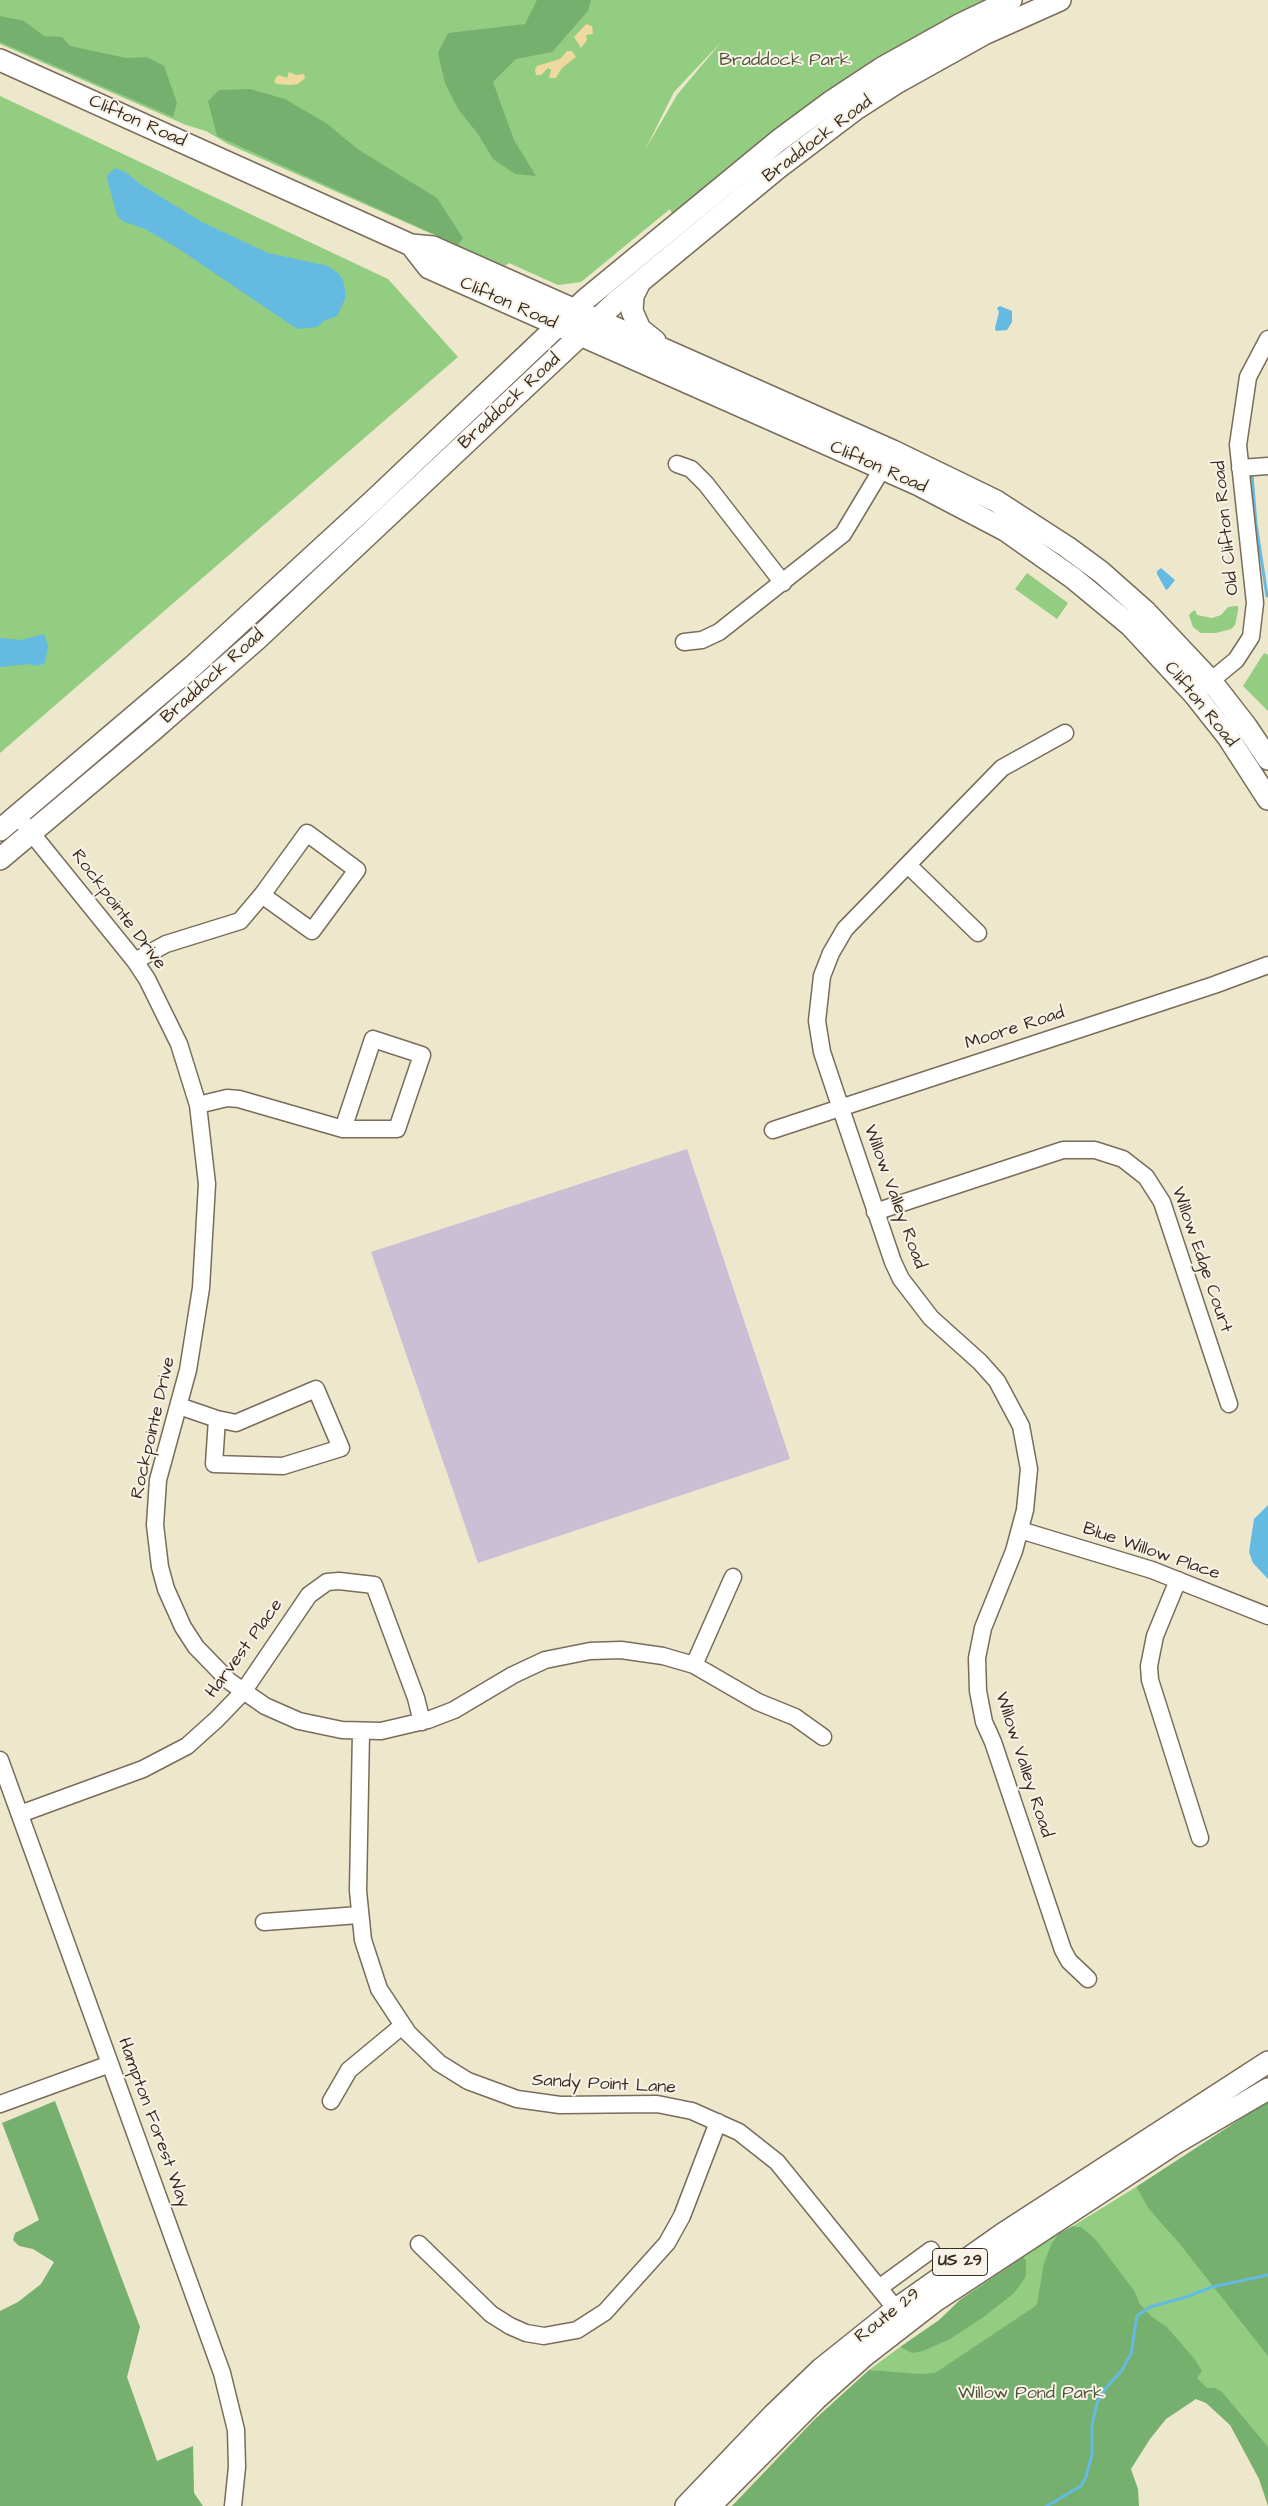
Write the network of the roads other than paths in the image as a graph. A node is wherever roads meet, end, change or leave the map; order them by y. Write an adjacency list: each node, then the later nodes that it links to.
1 (1011, 0): 6 (main road, Braddock Road)
2 (1060, 0): 5 (main road, Braddock Road)
3 (0, 60): 4 (main road, Clifton Road)
4 (411, 245): 6 (main road, Clifton Road); 8 (main road, Clifton Road)
5 (640, 282): 7 (main road, Braddock Road); 11 (main road)
6 (573, 310): 7 (main road, Clifton Road); 8 (main road, Braddock Road)
7 (597, 320): 9 (main road, Braddock Road); 11 (main road, Clifton Road)
8 (557, 326): 9 (main road, Clifton Road); 25 (main road, Braddock Road)
9 (580, 336): 16 (main road, Clifton Road); 27 (main road, Braddock Road)
10 (1268, 339): 15 (street, Old Clifton Road)
11 (669, 352): 12 (main road, Clifton Road)
12 (893, 451): 16 (street); 20 (main road, Clifton Road)
13 (677, 464): 17 (street)
14 (1268, 466): 15 (street)
15 (1240, 468): 18 (street, Old Clifton Road)
16 (883, 470): 17 (street); 21 (main road, Clifton Road)
17 (783, 583): 19 (street)
18 (1261, 601): 20 (street, Old Clifton Road)
19 (684, 642)
20 (1211, 681): 21 (street, Old Clifton Road); 23 (main road, Clifton Road)
21 (1194, 694): 24 (main road, Clifton Road)
22 (1065, 733): 29 (street, Willow Valley Road)
23 (1268, 759)
24 (1268, 799)
25 (17, 815): 26 (main road, Braddock Road); 27 (street, Rockpointe Drive)
26 (0, 830)
27 (32, 833): 28 (main road, Braddock Road); 32 (street, Rockpointe Drive)
28 (0, 859)
29 (908, 864): 31 (street); 35 (street, Willow Valley Road)
30 (262, 895): 30 (street); 32 (street)
31 (978, 933)
32 (135, 961): 34 (street, Rockpointe Drive)
33 (1268, 965): 35 (street, Moore Road)
34 (198, 1105): 36 (street); 40 (street, Rockpointe Drive)
35 (840, 1107): 37 (street, Moore Road); 38 (street, Willow Valley Road)
36 (343, 1129): 36 (street)
37 (773, 1130)
38 (875, 1212): 39 (street, Willow Edge Court); 42 (street, Willow Valley Road)
39 (1229, 1404)
40 (179, 1406): 41 (street); 47 (street, Rockpointe Drive)
41 (217, 1419): 41 (street)
42 (1020, 1530): 44 (street, Blue Willow Place); 56 (street, Willow Valley Road)
43 (733, 1577): 46 (street)
44 (1178, 1580): 45 (street, Blue Willow Place); 53 (street)
45 (1268, 1616)
46 (694, 1665): 48 (street, Rockpointe Drive); 50 (street, Rockpointe Drive)
47 (243, 1692): 48 (street, Harvest Place); 49 (street, Rockpointe Drive); 52 (street, Harvest Place)
48 (422, 1722): 49 (street, Rockpointe Drive)
49 (361, 1732): 54 (street, Sandy Point Lane)
50 (823, 1737)
51 (0, 1760): 52 (street, Hampton Forest Way)
52 (20, 1814): 59 (street, Hampton Forest Way)
53 (1200, 1838)
54 (359, 1915): 55 (street); 57 (street, Sandy Point Lane)
55 (264, 1922)
56 (1088, 1979)
57 (402, 2026): 61 (street); 63 (street, Sandy Point Lane)
58 (1268, 2062): 67 (main road, Route 29 / US 29)
59 (110, 2064): 62 (street); 68 (street, Hampton Forest Way)
60 (1268, 2089): 70 (main road, Route 29 / US 29)
61 (331, 2101)
62 (0, 2104)
63 (718, 2122): 64 (street); 66 (street, Sandy Point Lane)
64 (419, 2244)
65 (931, 2250): 66 (street)
66 (879, 2288): 67 (street, Sandy Point Lane)
67 (896, 2309): 69 (main road, Route 29 / US 29)
68 (233, 2506)
69 (686, 2506)
70 (710, 2506)

